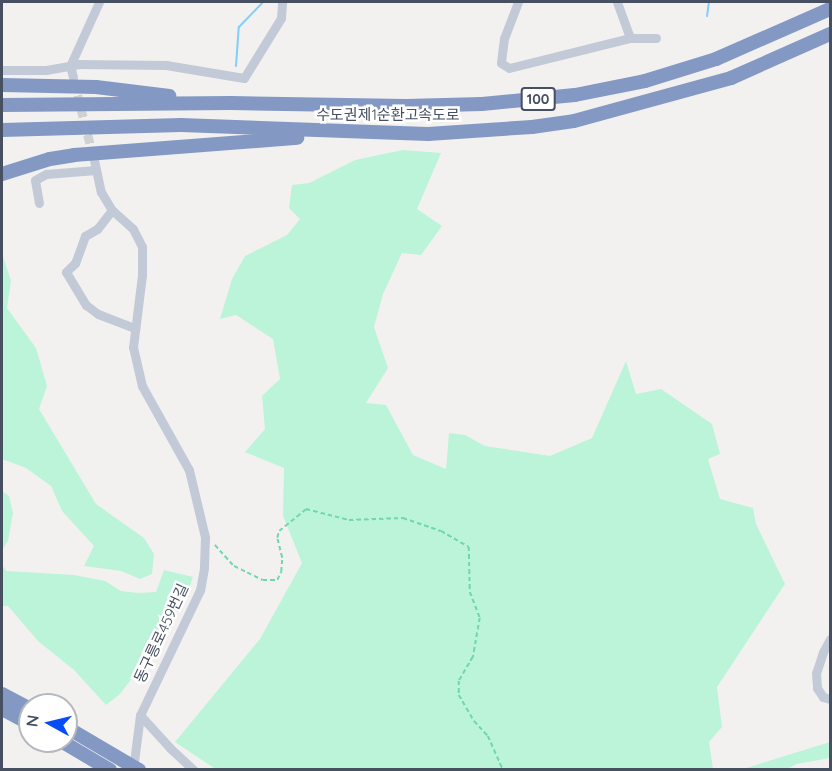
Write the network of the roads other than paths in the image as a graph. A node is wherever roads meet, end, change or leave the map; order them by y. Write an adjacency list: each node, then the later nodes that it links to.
1 (99, 2): 9 (street)
2 (282, 2): 9 (street)
3 (518, 2): 7 (street)
4 (616, 2): 7 (street)
5 (831, 9): 13 (highway, 수도권제1순환고속도로 / 100)
6 (831, 34): 16 (highway, 수도권제1순환고속도로 / 100)
7 (630, 38): 8 (street)
8 (656, 39)
9 (70, 66): 10 (street); 11 (street)
10 (2, 70)
11 (73, 77)
12 (2, 84): 13 (highway)
13 (231, 103): 14 (highway, 수도권제1순환고속도로 / 100)
14 (2, 105)
15 (2, 130): 16 (highway, 수도권제1순환고속도로 / 100)
16 (350, 133): 19 (highway)
17 (94, 160): 18 (street, 동구릉로459번길)
18 (96, 170): 20 (street); 21 (street, 동구릉로459번길)
19 (2, 174)
20 (39, 203)
21 (112, 210): 22 (street, 동구릉로459번길); 22 (street)
22 (135, 328): 28 (street, 동구릉로459번길)
23 (831, 639): 25 (street)
24 (2, 694): 26 (highway)
25 (831, 699)
26 (18, 703)
27 (2, 709): 29 (highway)
28 (140, 715): 33 (street, 동구릉로459번길); 35 (street)
29 (18, 718)
30 (78, 735): 34 (highway)
31 (78, 751): 32 (highway)
32 (110, 770)
33 (133, 770)
34 (139, 770)
35 (194, 770)

